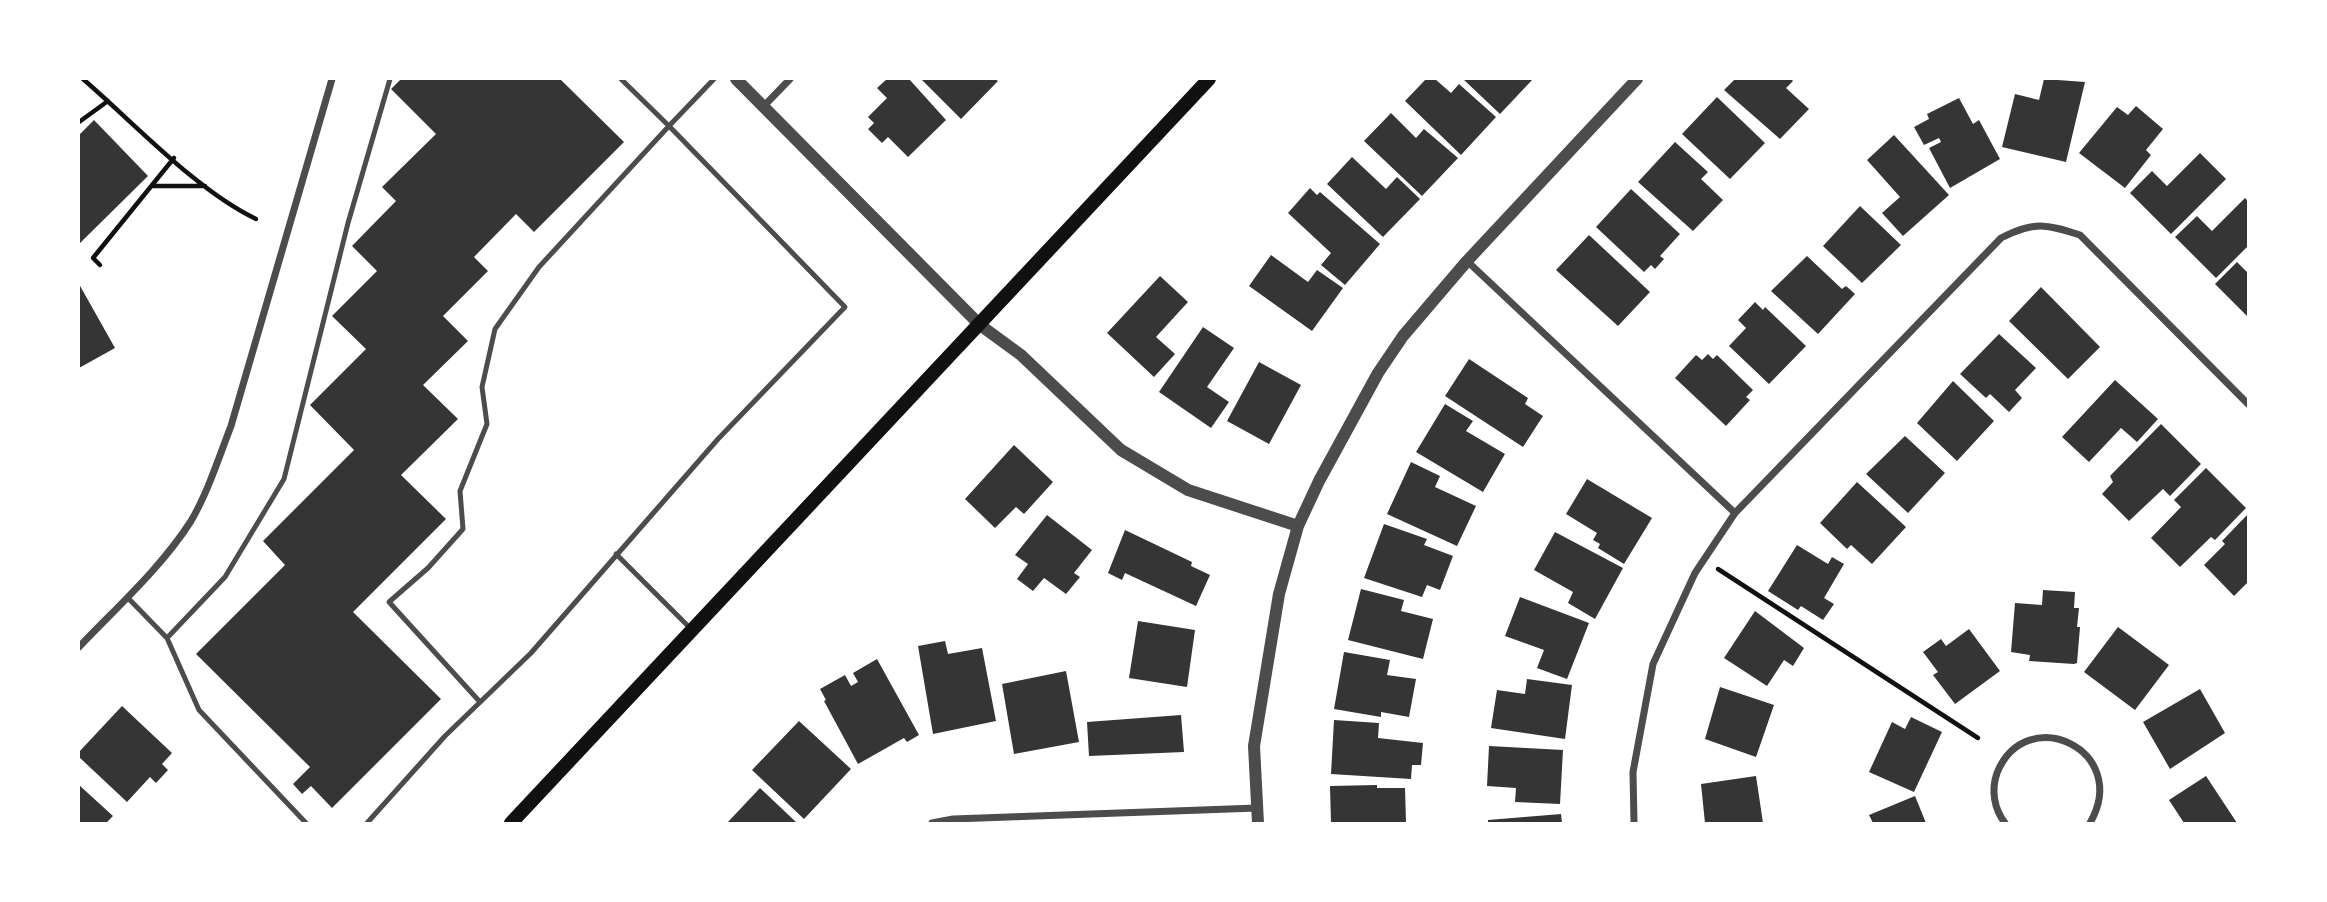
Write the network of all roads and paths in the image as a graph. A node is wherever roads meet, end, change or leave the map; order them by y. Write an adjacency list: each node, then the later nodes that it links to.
1 (83, 79): 10 (path)
2 (332, 79): 26 (street)
3 (390, 79): 28 (lane)
4 (621, 79): 13 (lane)
5 (715, 79): 13 (lane)
6 (736, 79): 11 (street)
7 (790, 79): 11 (street)
8 (1209, 79): 20 (main road)
9 (1637, 79): 18 (street)
10 (108, 101): 12 (path); 14 (path)
11 (763, 107): 20 (street)
12 (79, 122)
13 (669, 126): 24 (lane); 30 (lane)
14 (174, 158): 15 (path); 16 (path)
15 (151, 186): 16 (path); 19 (path)
16 (205, 186): 17 (path)
17 (257, 219)
18 (1467, 261): 22 (street); 23 (street)
19 (100, 265)
20 (980, 325): 23 (street); 27 (main road)
21 (2248, 404): 22 (street)
22 (1735, 513): 38 (street)
23 (1298, 526): 32 (street)
24 (616, 554): 27 (lane); 30 (lane)
25 (1718, 569): 31 (path)
26 (127, 597): 28 (lane); 29 (street)
27 (692, 631): 35 (main road)
28 (167, 638): 33 (lane)
29 (79, 647)
30 (480, 702): 34 (lane)
31 (1978, 738)
32 (1257, 808): 36 (street); 37 (street)
33 (306, 823)
34 (367, 823)
35 (511, 823)
36 (932, 823)
37 (1258, 823)
38 (1634, 823)
39 (2005, 823): 40 (street)
40 (2090, 823)

